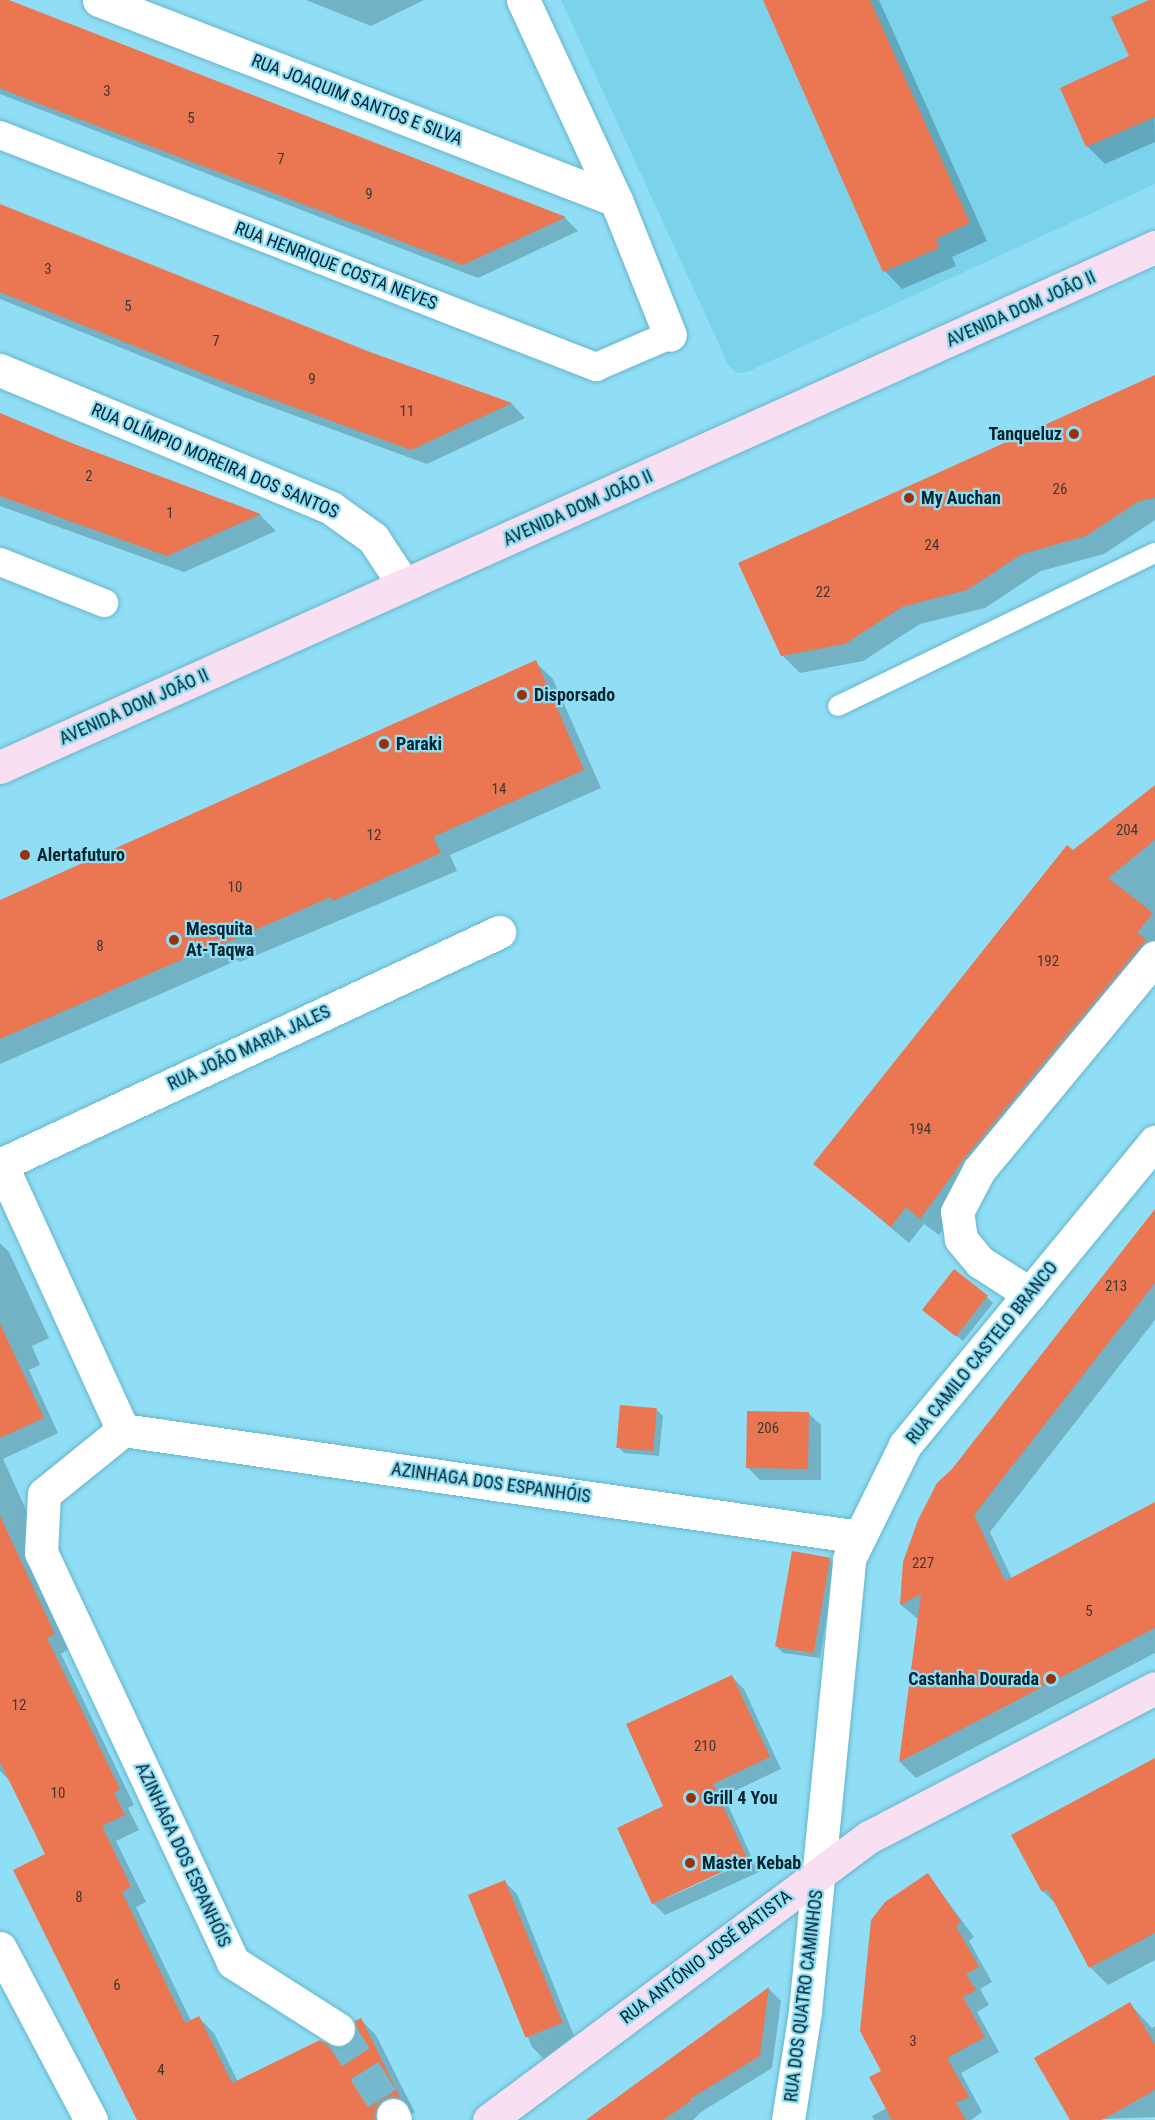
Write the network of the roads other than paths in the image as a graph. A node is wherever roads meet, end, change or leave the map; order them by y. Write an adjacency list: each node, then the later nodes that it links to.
1 (99, 0): 4 (street, RUA JOAQUIM SANTOS E SILVA)
2 (523, 0): 4 (street)
3 (0, 135): 6 (street, RUA HENRIQUE COSTA NEVES)
4 (616, 200): 6 (street)
5 (1155, 248): 10 (main road, AVENIDA DOM JOÃO II)
6 (670, 335)
7 (0, 370): 10 (street, RUA OLÍMPIO MOREIRA DOS SANTOS)
8 (1155, 553): 12 (lane)
9 (0, 561): 11 (street)
10 (404, 585): 13 (main road, AVENIDA DOM JOÃO II)
11 (104, 603)
12 (838, 706)
13 (0, 767)
14 (499, 932): 17 (street, RUA JOÃO MARIA JALES)
15 (1155, 957): 18 (street)
16 (1155, 1142): 18 (street, RUA CAMILO CASTELO BRANCO)
17 (0, 1165): 19 (street)
18 (1030, 1294): 20 (street, RUA CAMILO CASTELO BRANCO)
19 (123, 1430): 20 (street, AZINHAGA DOS ESPANHÓIS); 24 (street, AZINHAGA DOS ESPANHÓIS)
20 (859, 1537): 22 (street, RUA CAMILO CASTELO BRANCO)
21 (1155, 1688): 22 (main road, RUA ANTÓNIO JOSÉ BATISTA)
22 (820, 1872): 26 (main road, RUA ANTÓNIO JOSÉ BATISTA); 27 (street, RUA DOS QUATRO CAMINHOS)
23 (0, 1948): 25 (street)
24 (338, 2029)
25 (91, 2120)
26 (489, 2120)
27 (788, 2120)

